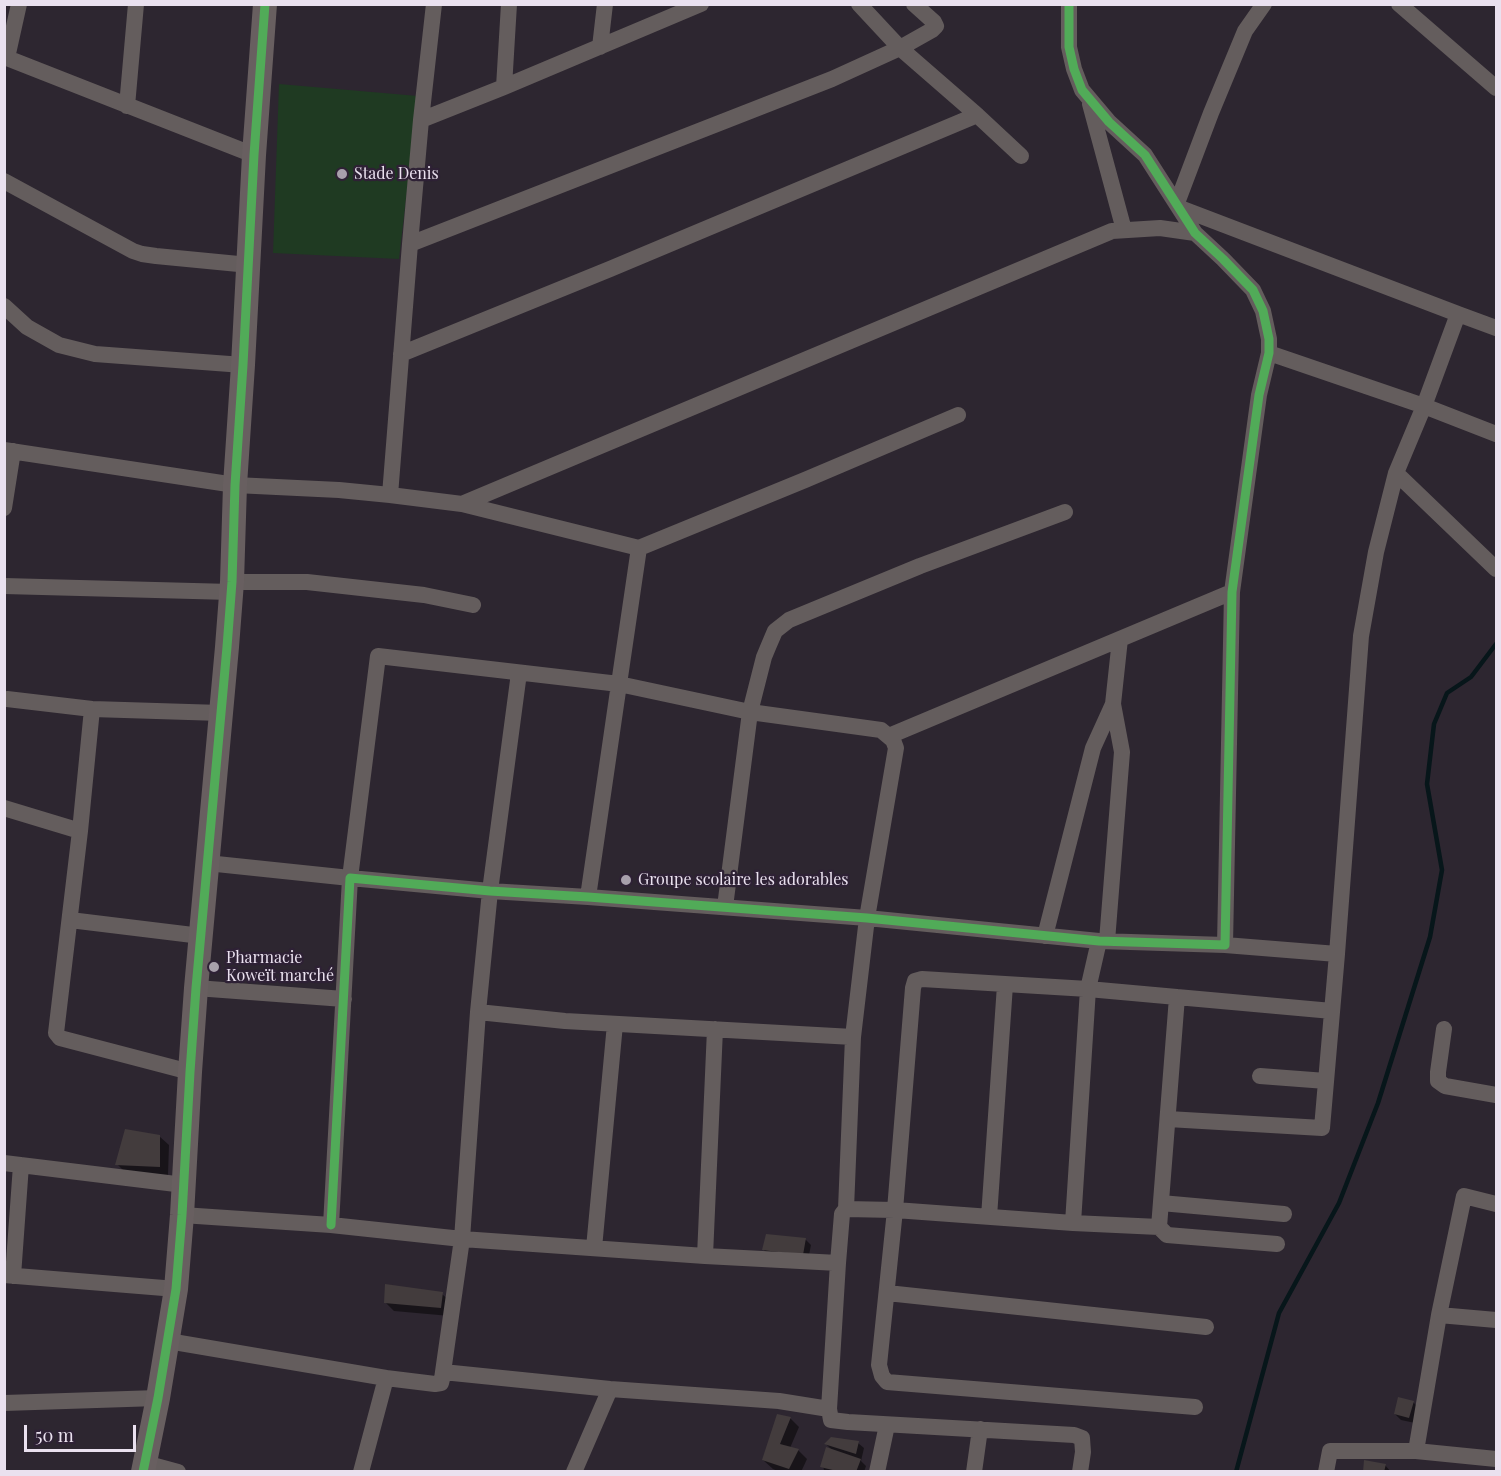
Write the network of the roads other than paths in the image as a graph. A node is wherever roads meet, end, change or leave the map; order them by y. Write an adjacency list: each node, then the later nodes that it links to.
1 (19, 4): 15 (street)
2 (136, 4): 19 (street)
3 (265, 4): 22 (street)
4 (434, 4): 21 (street)
5 (509, 4): 16 (street)
6 (605, 4): 13 (street)
7 (859, 4): 14 (street)
8 (914, 4): 14 (street)
9 (1069, 4): 18 (street)
10 (1264, 4): 25 (street)
11 (1399, 4): 17 (street)
12 (697, 5): 13 (street)
13 (600, 47): 16 (street)
14 (900, 48): 20 (street); 28 (street)
15 (6, 58): 19 (street)
16 (504, 87): 21 (street)
17 (1497, 88)
18 (1089, 99): 25 (street); 26 (street)
19 (127, 106): 22 (street)
20 (977, 115): 23 (street); 34 (street)
21 (421, 120): 28 (street)
22 (254, 155): 29 (street)
23 (1021, 156)
24 (4, 181): 29 (street)
25 (1178, 206): 27 (street); 31 (street)
26 (1124, 230): 27 (street); 43 (street)
27 (1195, 233): 33 (street)
28 (410, 244): 34 (street)
29 (249, 265): 35 (street)
30 (4, 306): 35 (street)
31 (1458, 314): 32 (street); 36 (street)
32 (1497, 328)
33 (1269, 352): 36 (street); 50 (street)
34 (401, 354): 42 (street)
35 (243, 365): 41 (street)
36 (1424, 406): 38 (street); 40 (street)
37 (958, 415): 46 (street)
38 (1497, 434)
39 (9, 451): 41 (street); 44 (street)
40 (1396, 473): 47 (street); 74 (street)
41 (235, 485): 42 (street); 49 (street)
42 (390, 495): 43 (street)
43 (462, 504): 46 (street)
44 (4, 508)
45 (1065, 512): 58 (street)
46 (639, 548): 54 (street)
47 (1497, 569)
48 (4, 586): 49 (street)
49 (231, 587): 51 (street); 59 (street)
50 (1232, 592): 52 (street); 73 (street)
51 (473, 604)
52 (1120, 639): 56 (street); 60 (street)
53 (519, 673): 54 (street); 64 (street); 65 (street)
54 (619, 684): 58 (street); 66 (street)
55 (7, 699): 57 (street)
56 (1113, 704): 71 (street); 72 (street)
57 (92, 708): 59 (street); 62 (street)
58 (750, 712): 60 (street); 67 (street)
59 (221, 713): 63 (street)
60 (889, 736): 68 (street)
61 (4, 808): 62 (street)
62 (80, 831): 69 (street)
63 (207, 863): 64 (street); 70 (street)
64 (350, 878): 65 (street); 79 (street)
65 (490, 891): 66 (street); 81 (street)
66 (588, 897): 67 (street)
67 (725, 907): 68 (street)
68 (867, 918): 71 (street); 85 (street)
69 (70, 920): 70 (street); 86 (street)
70 (201, 936): 76 (street)
71 (1045, 936): 72 (street)
72 (1103, 941): 73 (street); 77 (street)
73 (1225, 945): 74 (street)
74 (1337, 954): 80 (street)
75 (1005, 985): 77 (street); 96 (street); 99 (street)
76 (196, 988): 79 (street); 86 (street)
77 (1088, 989): 78 (street); 100 (street)
78 (1177, 997): 80 (street); 90 (street)
79 (344, 999): 101 (street)
80 (1332, 1011): 88 (street)
81 (478, 1012): 82 (street); 103 (street)
82 (615, 1024): 83 (street); 105 (street)
83 (715, 1029): 85 (street); 106 (street)
84 (1444, 1029): 89 (street)
85 (853, 1037): 95 (street)
86 (190, 1072): 92 (street)
87 (1260, 1076): 88 (street)
88 (1326, 1081): 90 (street)
89 (1497, 1095)
90 (1168, 1119): 93 (street)
91 (13, 1164): 92 (street); 108 (street)
92 (184, 1185): 98 (street)
93 (1161, 1203): 97 (street); 102 (street)
94 (1497, 1204): 111 (street)
95 (846, 1209): 96 (street); 107 (street)
96 (895, 1210): 99 (street); 110 (street)
97 (1284, 1214)
98 (183, 1215): 101 (street); 109 (street)
99 (989, 1217): 100 (street)
100 (1073, 1223): 102 (street)
101 (331, 1225): 103 (street)
102 (1159, 1227): 104 (street)
103 (462, 1239): 105 (street); 115 (street)
104 (1277, 1244)
105 (594, 1248): 106 (street)
106 (705, 1256): 107 (street)
107 (838, 1263): 121 (street)
108 (9, 1276): 109 (street)
109 (176, 1289): 114 (street)
110 (887, 1293): 113 (street); 120 (street)
111 (1439, 1315): 112 (street); 124 (street)
112 (1497, 1320)
113 (1206, 1327)
114 (168, 1341): 116 (street); 118 (street)
115 (443, 1372): 116 (street); 117 (street)
116 (386, 1378): 128 (street)
117 (610, 1389): 121 (street); 129 (street)
118 (158, 1398): 119 (street); 126 (street)
119 (4, 1403)
120 (1195, 1407)
121 (829, 1408): 122 (street)
122 (887, 1425): 123 (street); 130 (street)
123 (980, 1430): 131 (street); 132 (street)
124 (1416, 1451): 125 (street); 133 (street)
125 (1497, 1459)
126 (144, 1467): 127 (street)
127 (177, 1472)
128 (361, 1472)
129 (574, 1472)
130 (877, 1472)
131 (974, 1472)
132 (1080, 1472)
133 (1326, 1472)

